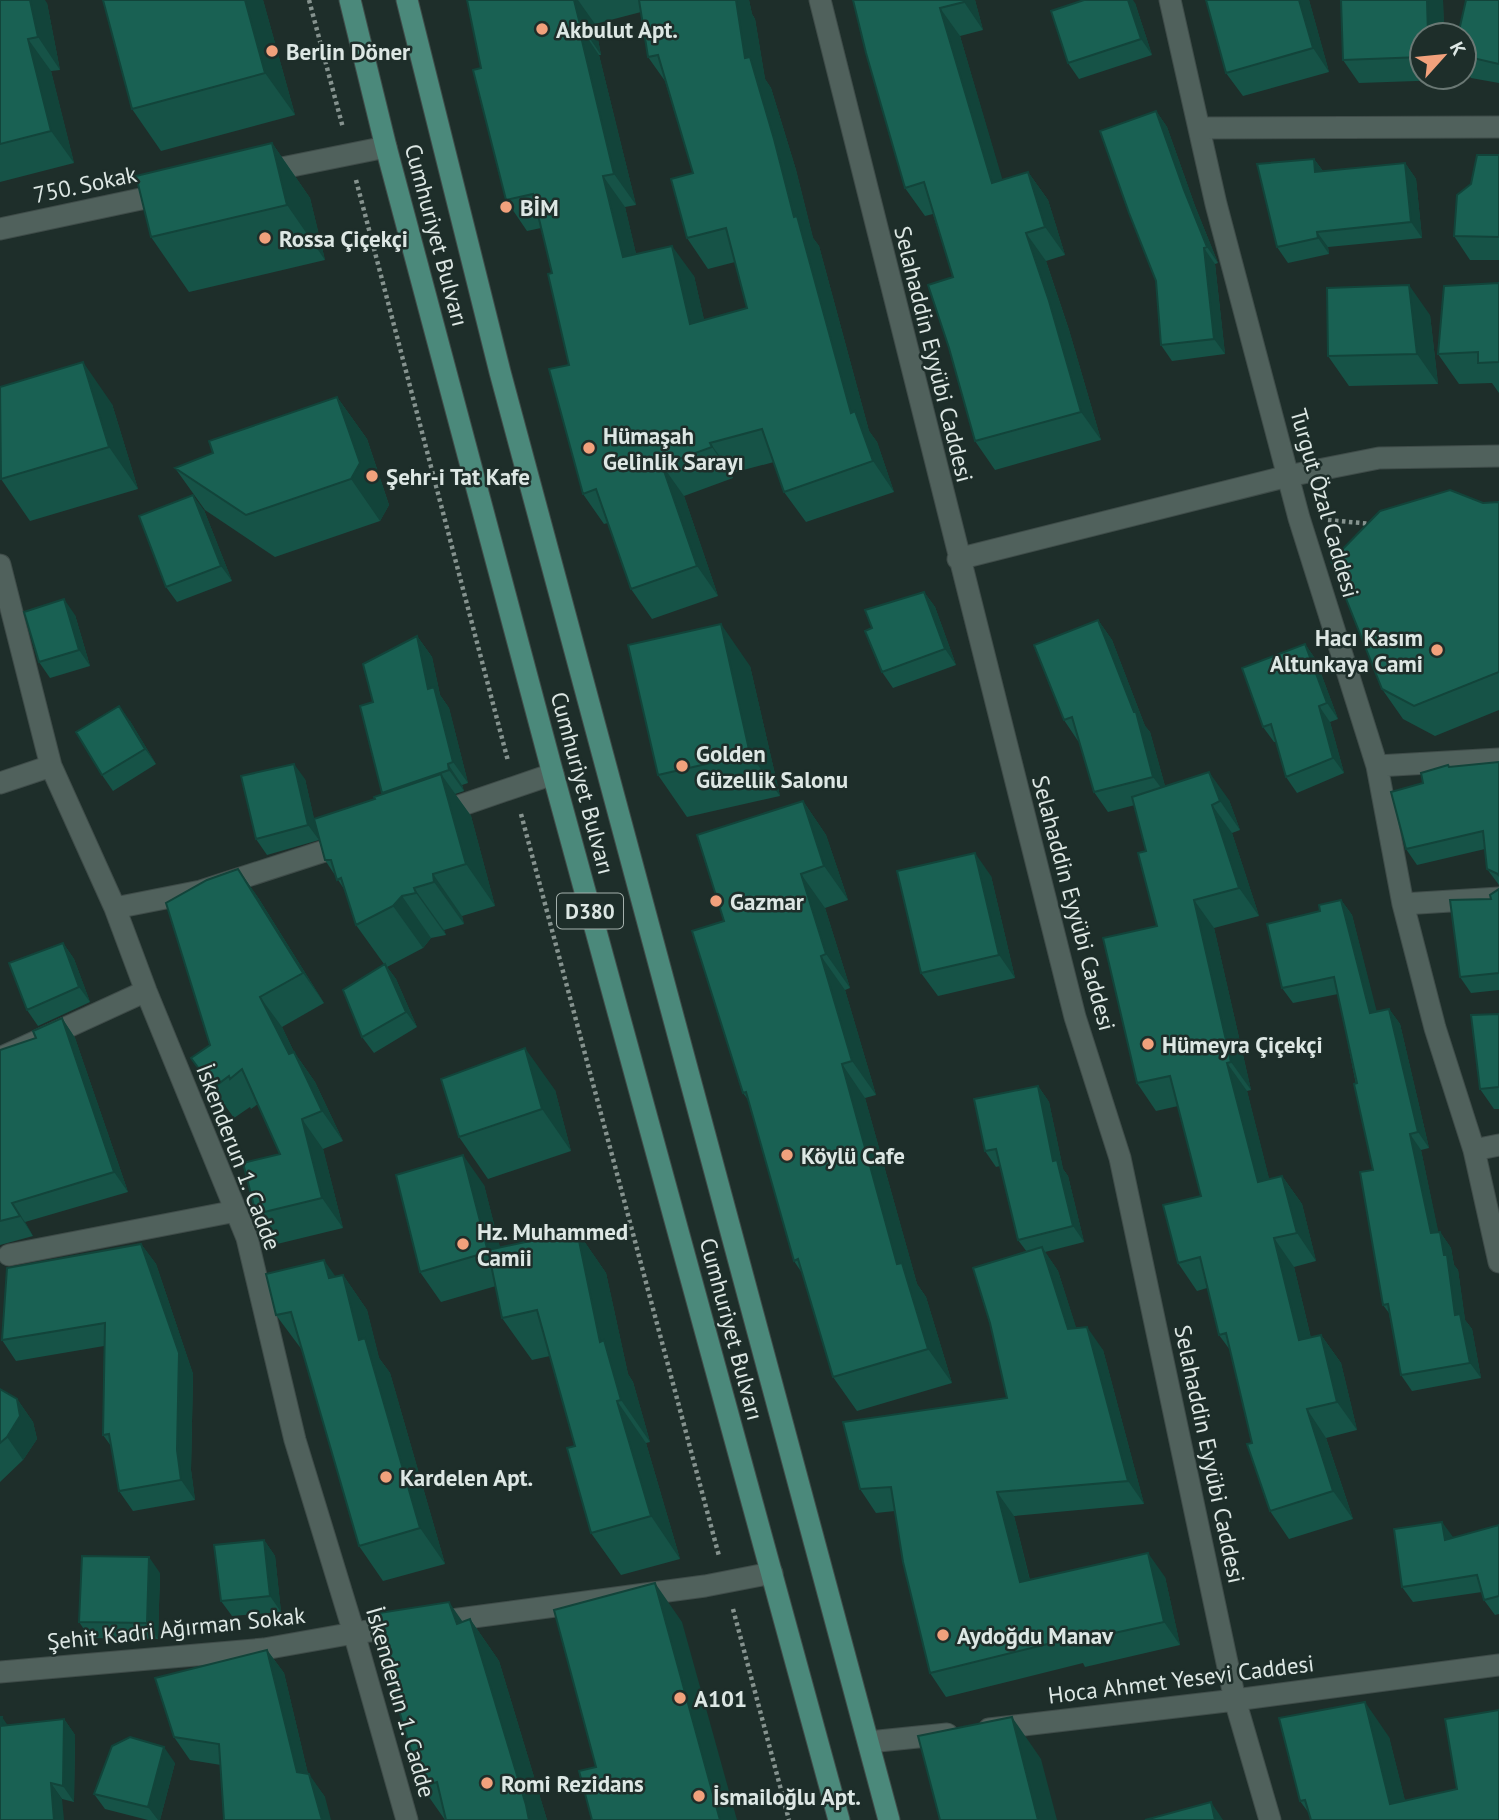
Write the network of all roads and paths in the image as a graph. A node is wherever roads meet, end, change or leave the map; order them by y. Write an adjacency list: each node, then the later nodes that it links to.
1 (309, 0): 9 (path)
2 (351, 0): 8 (main road, Cumhuriyet Bulvarı / D380)
3 (407, 0): 43 (main road, Cumhuriyet Bulvarı / D380)
4 (820, 0): 17 (street, Selahaddin Eyyübi Caddesi)
5 (1170, 0): 7 (street, Turgut Özal Caddesi)
6 (1499, 127): 7 (street)
7 (1199, 128): 14 (street, Turgut Özal Caddesi)
8 (386, 147): 9 (street); 22 (main road, Cumhuriyet Bulvarı / D380)
9 (350, 155): 10 (street); 24 (path)
10 (240, 177)
11 (187, 189): 12 (street, 750. Sokak)
12 (0, 229)
13 (1499, 456): 14 (street)
14 (1288, 476): 15 (street, Turgut Özal Caddesi); 17 (street)
15 (1299, 517): 16 (path); 21 (street, Turgut Özal Caddesi)
16 (1384, 522)
17 (958, 559): 42 (street, Selahaddin Eyyübi Caddesi)
18 (1, 574): 20 (street, İskenderun 1. Cadde)
19 (1499, 760): 21 (street)
20 (51, 766): 23 (street); 29 (street, İskenderun 1. Cadde)
21 (1377, 766): 28 (street, Turgut Özal Caddesi)
22 (553, 774): 24 (street); 37 (main road, Cumhuriyet Bulvarı / D380)
23 (0, 783)
24 (515, 788): 25 (street); 38 (path)
25 (422, 818)
26 (370, 836): 29 (street)
27 (1499, 898): 28 (street)
28 (1403, 904): 33 (street, Turgut Özal Caddesi)
29 (115, 908): 30 (street, İskenderun 1. Cadde)
30 (146, 991): 31 (street); 34 (street, İskenderun 1. Cadde)
31 (0, 1058)
32 (1499, 1145): 33 (street)
33 (1474, 1150): 36 (street, Turgut Özal Caddesi)
34 (236, 1211): 35 (street); 39 (street, İskenderun 1. Cadde)
35 (9, 1255)
36 (1499, 1262)
37 (772, 1573): 38 (street, Şehit Kadri Ağırman Sokak); 46 (main road, Cumhuriyet Bulvarı / D380)
38 (726, 1582): 39 (street, Şehit Kadri Ağırman Sokak); 45 (path)
39 (354, 1633): 41 (street, Şehit Kadri Ağırman Sokak); 44 (street, İskenderun 1. Cadde)
40 (1499, 1665): 42 (street, Hoca Ahmet Yesevi Caddesi)
41 (0, 1672)
42 (1235, 1700): 43 (street, Hoca Ahmet Yesevi Caddesi); 48 (street, Selahaddin Eyyübi Caddesi)
43 (869, 1742): 47 (main road, Cumhuriyet Bulvarı / D380)
44 (407, 1820)
45 (789, 1820)
46 (839, 1820)
47 (890, 1820)
48 (1270, 1820)

